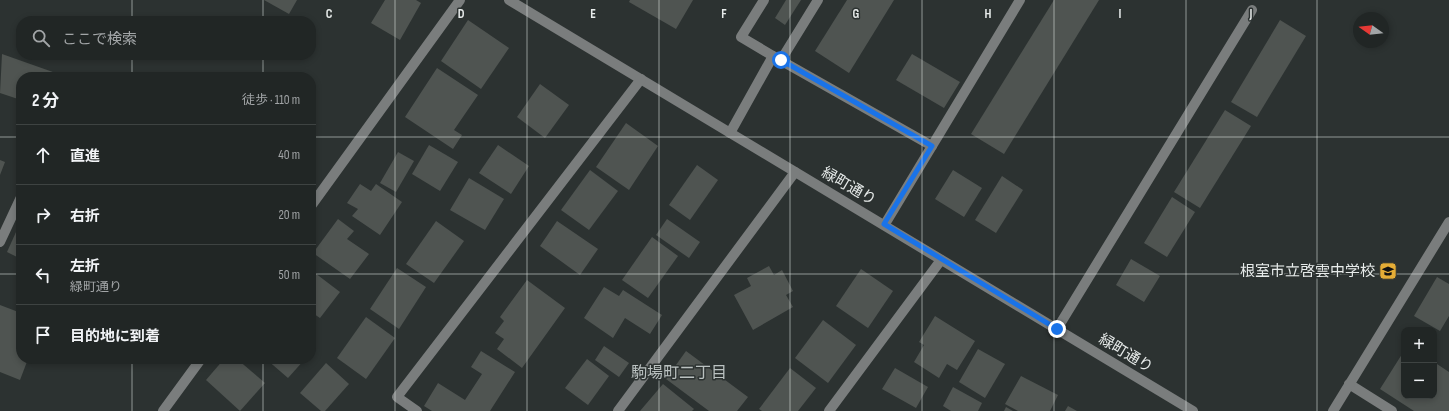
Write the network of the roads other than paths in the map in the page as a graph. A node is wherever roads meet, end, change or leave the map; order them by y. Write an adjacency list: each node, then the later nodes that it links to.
1 (460, 0): 12 (street)
2 (509, 0): 8 (street, 緑町通り)
3 (764, 0): 7 (street)
4 (818, 0): 7 (street)
5 (1020, 0): 10 (street)
6 (1252, 10): 18 (street)
7 (777, 58): 9 (street); 10 (street)
8 (640, 79): 9 (street, 緑町通り); 23 (street)
9 (730, 133): 11 (street, 緑町通り)
10 (932, 146): 15 (street)
11 (795, 172): 15 (street, 緑町通り); 24 (street)
12 (316, 199)
13 (16, 208): 16 (street)
14 (1449, 222): 20 (street)
15 (884, 224): 17 (street, 緑町通り)
16 (0, 242)
17 (941, 260): 18 (street, 緑町通り); 21 (street)
18 (1057, 329): 25 (street, 緑町通り)
19 (197, 364): 22 (street)
20 (1349, 384): 26 (street); 27 (street)
21 (834, 410)
22 (163, 411)
23 (417, 411)
24 (618, 411)
25 (1193, 411)
26 (1333, 411)
27 (1392, 411)

